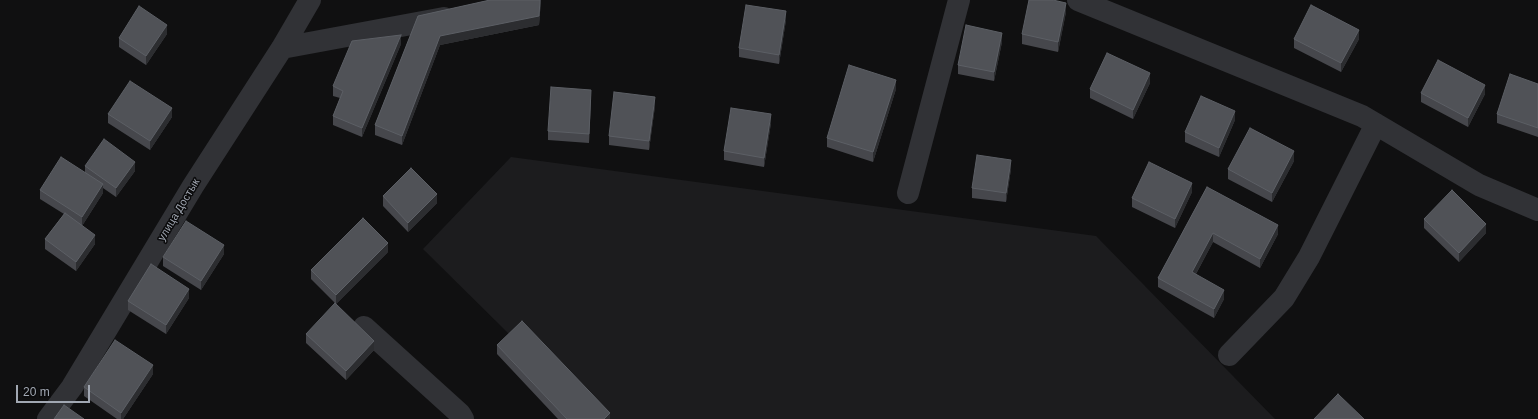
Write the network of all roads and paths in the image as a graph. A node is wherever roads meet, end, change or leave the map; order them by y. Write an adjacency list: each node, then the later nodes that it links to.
1 (310, 0): 5 (street, улица Достык)
2 (959, 0): 7 (street)
3 (1078, 0): 6 (street)
4 (460, 14): 5 (street)
5 (282, 48): 11 (street, улица Достык)
6 (1376, 124): 8 (street); 10 (street)
7 (908, 193)
8 (1538, 210)
9 (364, 327): 12 (street)
10 (1229, 355)
11 (48, 419)
12 (463, 419)

